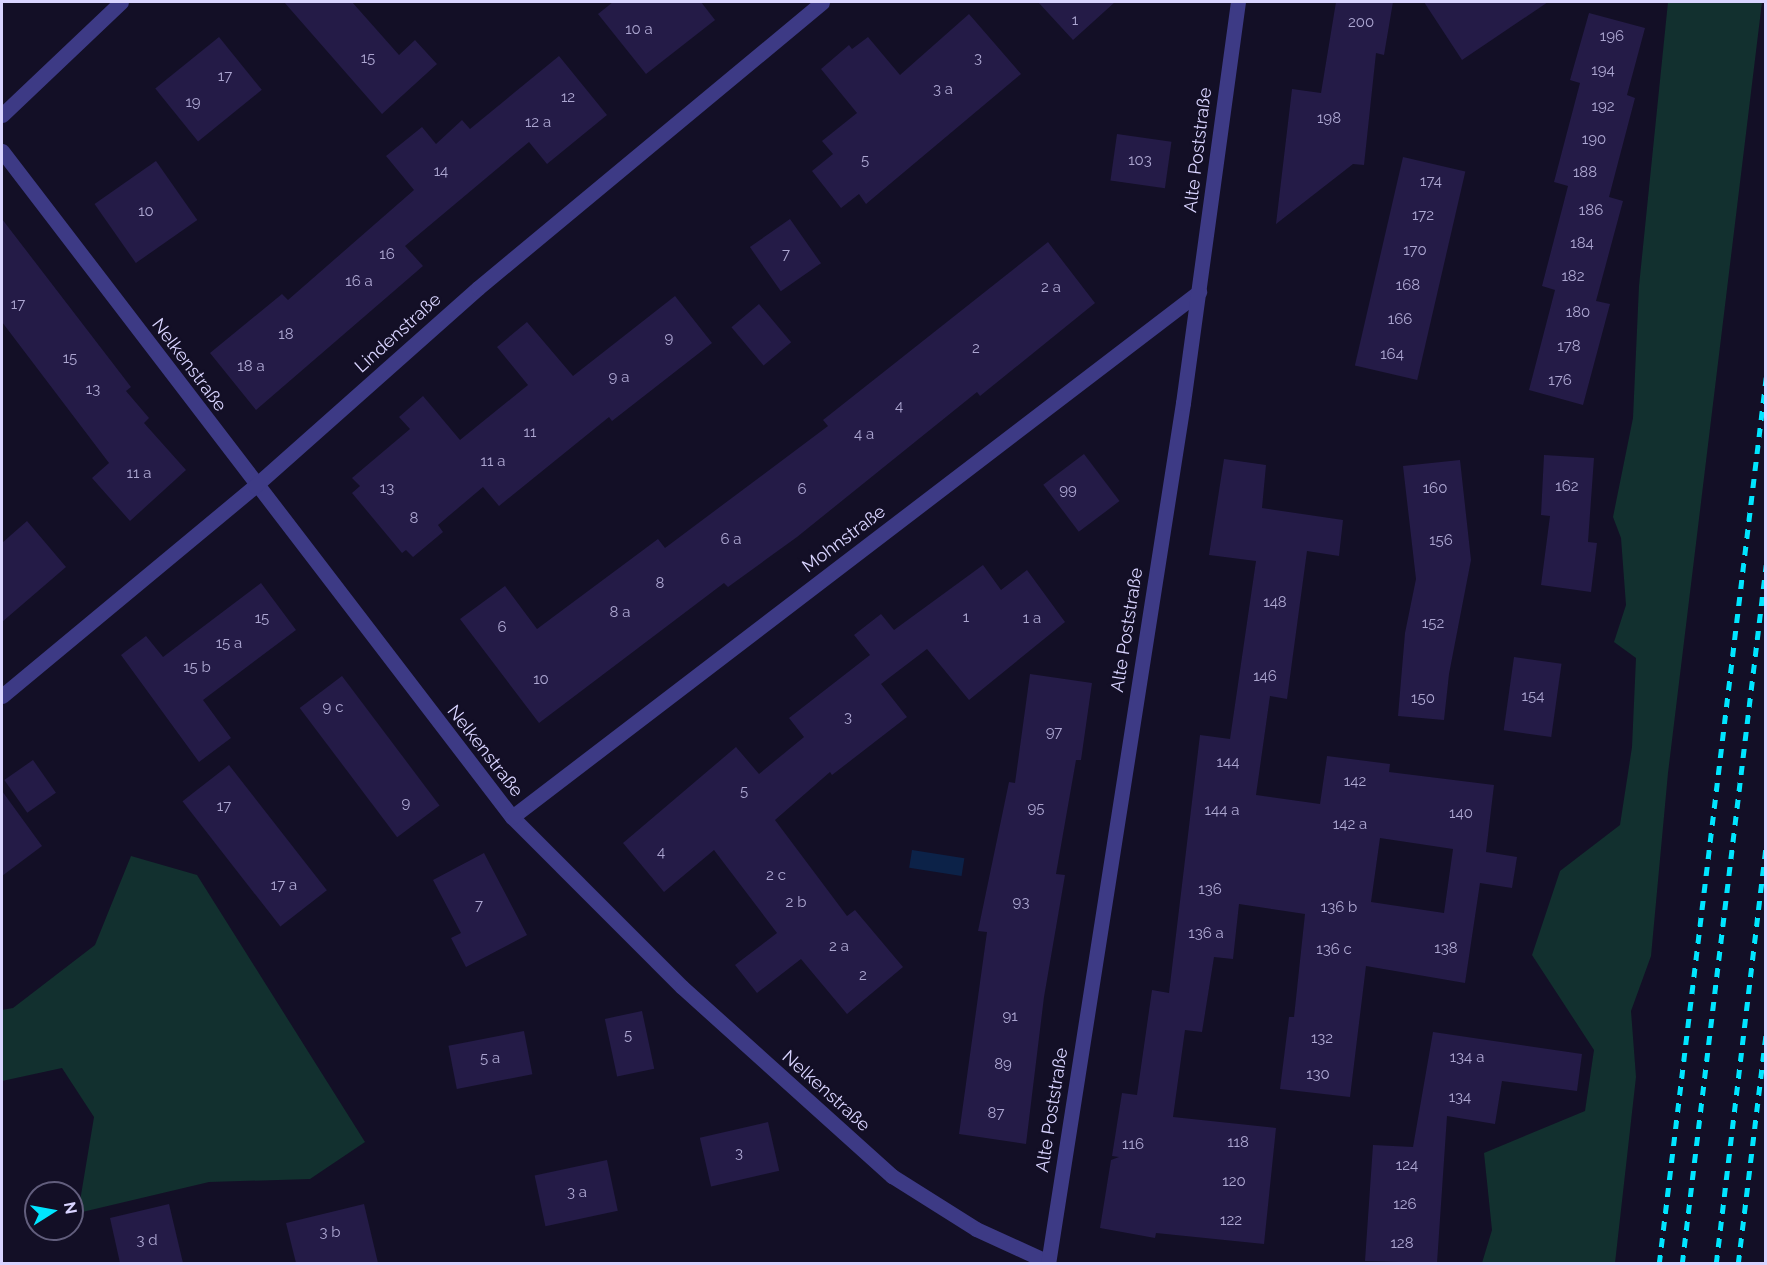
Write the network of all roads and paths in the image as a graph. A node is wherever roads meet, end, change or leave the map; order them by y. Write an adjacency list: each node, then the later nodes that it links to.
1 (121, 2): 4 (street)
2 (822, 2): 7 (street, Lindenstraße)
3 (1238, 2): 6 (street, Alte Poststraße)
4 (2, 115)
5 (2, 151): 7 (street, Nelkenstraße)
6 (1199, 292): 9 (street, Mohnstraße); 10 (street, Alte Poststraße)
7 (255, 486): 8 (street, Lindenstraße); 9 (street, Nelkenstraße)
8 (2, 696)
9 (512, 817): 10 (street, Nelkenstraße)
10 (1048, 1263)

